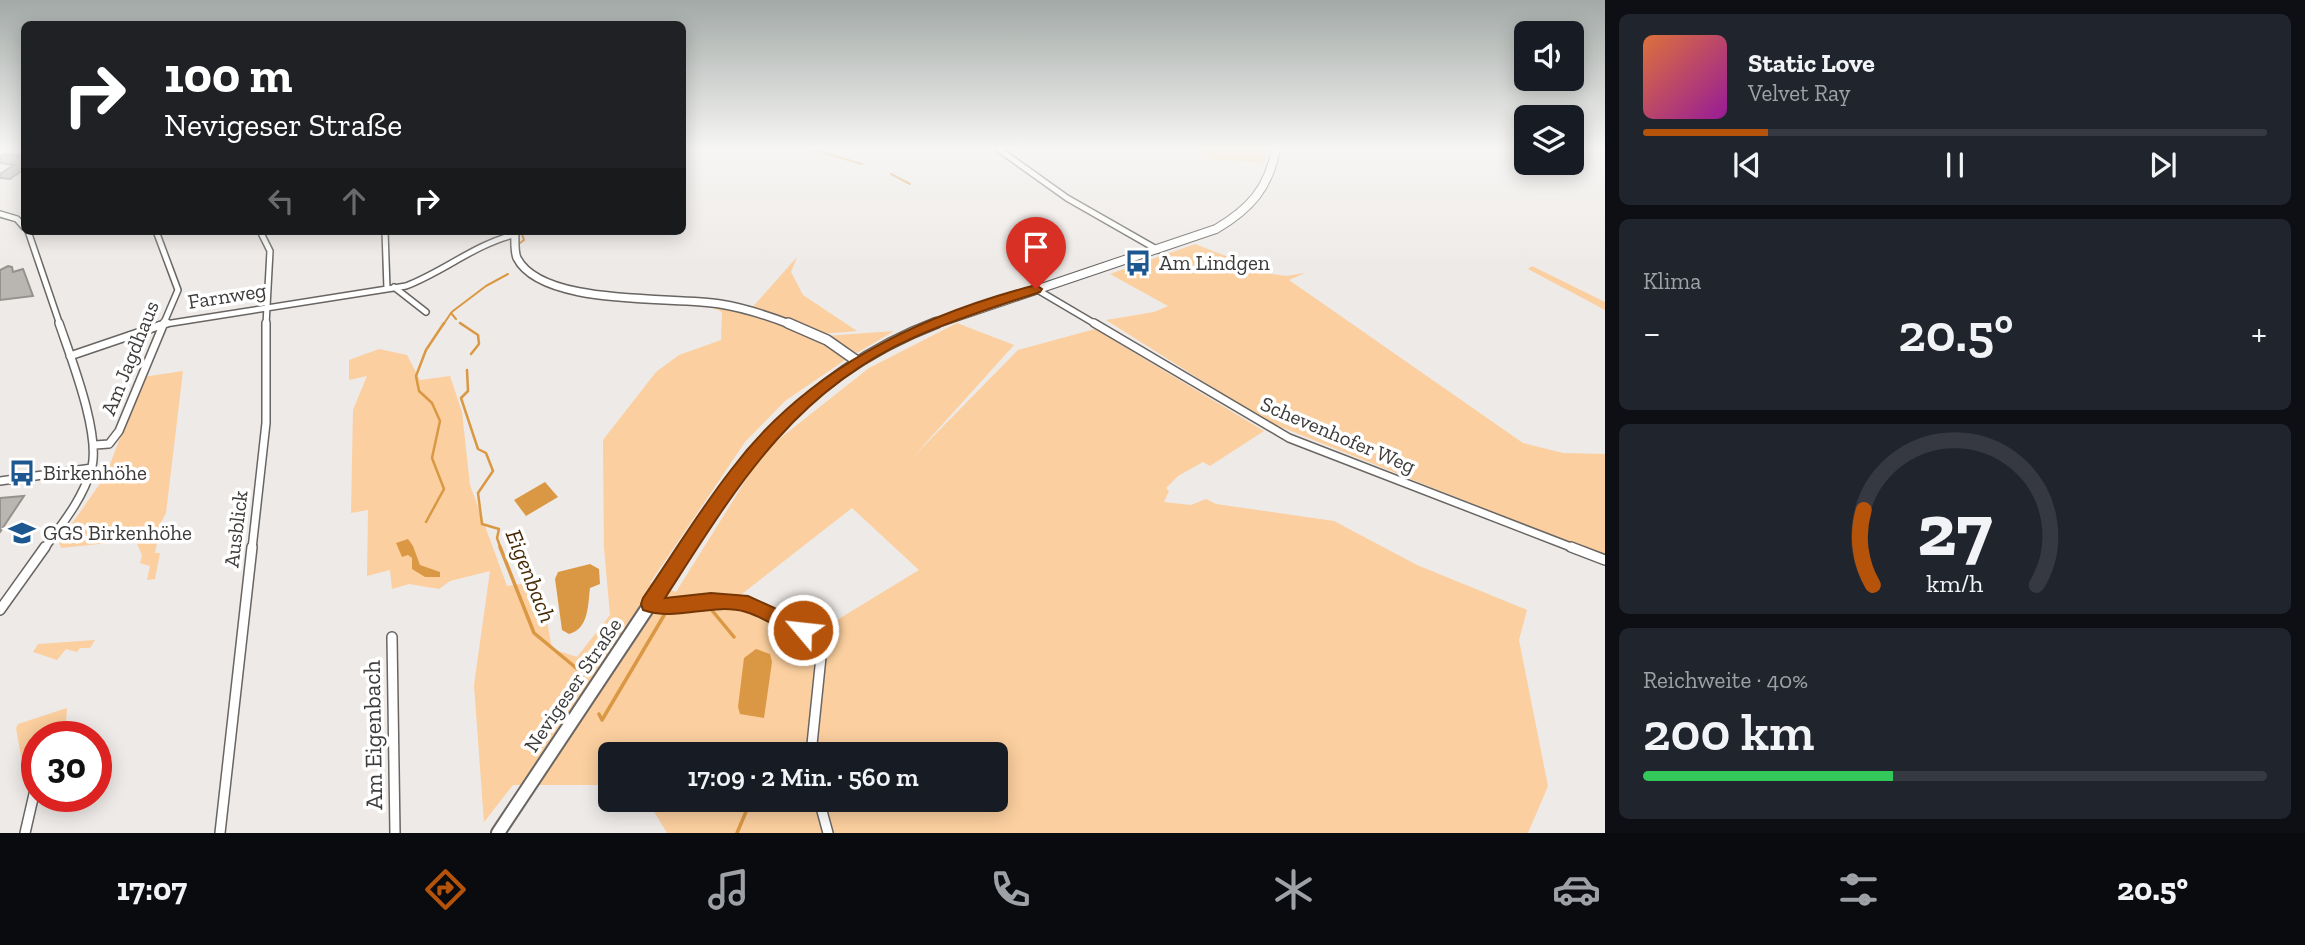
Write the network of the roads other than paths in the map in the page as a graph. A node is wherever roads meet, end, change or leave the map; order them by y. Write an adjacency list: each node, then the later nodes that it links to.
1 (1050, 187): 13 (street)
2 (1266, 187): 13 (main road, Nevigeser Straße)
3 (0, 214): 5 (street)
4 (21, 217): 5 (street)
5 (17, 219): 6 (street)
6 (21, 224)
7 (29, 235): 19 (street)
8 (157, 235): 18 (street, Am Jagdhaus)
9 (262, 235): 16 (street, Ausblick)
10 (385, 235): 14 (street)
11 (509, 235): 14 (street, Farnweg)
12 (514, 235): 20 (street)
13 (1158, 250): 15 (main road, Nevigeser Straße)
14 (390, 288): 16 (street, Farnweg); 17 (street)
15 (1036, 289): 20 (main road, Nevigeser Straße); 24 (street, Schevenhofer Weg)
16 (265, 307): 18 (street, Farnweg); 32 (street, Ausblick)
17 (426, 312)
18 (161, 324): 19 (street, Farnweg); 21 (street, Am Jagdhaus)
19 (70, 356): 21 (street)
20 (858, 361): 25 (main road, Nevigeser Straße)
21 (95, 448): 22 (street)
22 (93, 468): 23 (street); 26 (street)
23 (0, 481)
24 (1605, 560)
25 (650, 604): 28 (street); 34 (main road, Nevigeser Straße)
26 (0, 610)
27 (392, 637): 33 (street, Am Eigenbach)
28 (812, 742)
29 (30, 812): 31 (street)
30 (822, 812): 35 (street)
31 (25, 833)
32 (219, 833)
33 (395, 833)
34 (498, 833)
35 (828, 833)

